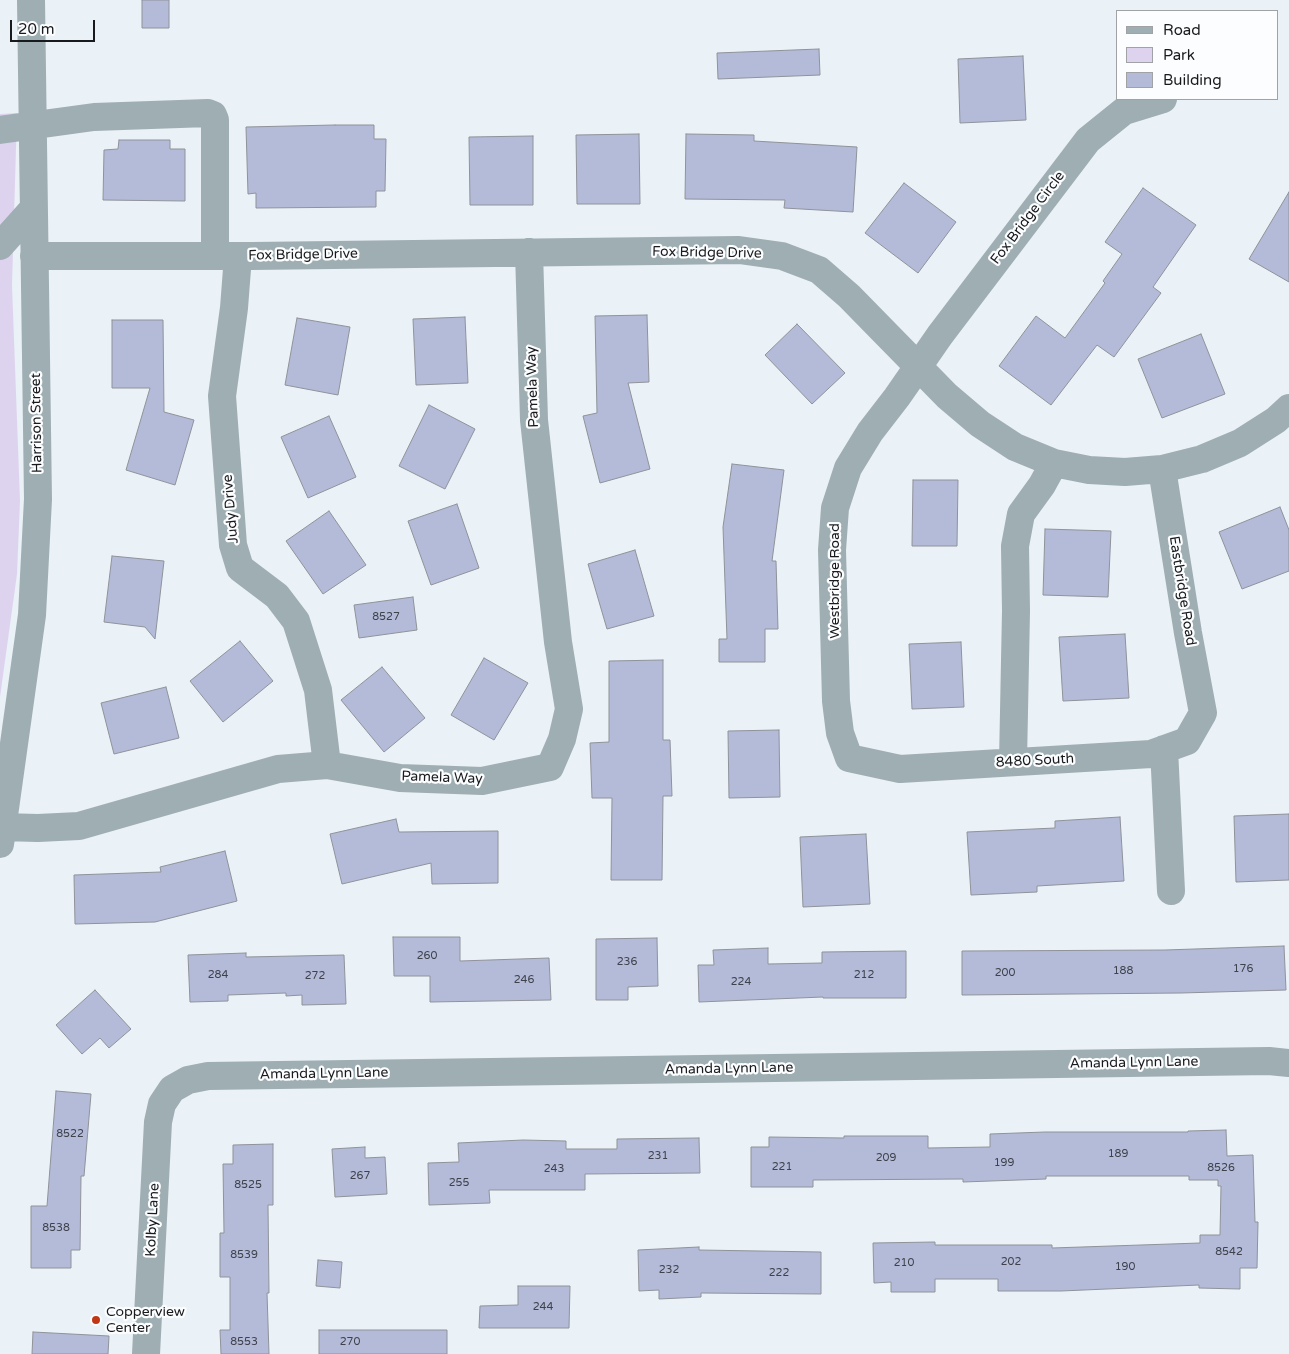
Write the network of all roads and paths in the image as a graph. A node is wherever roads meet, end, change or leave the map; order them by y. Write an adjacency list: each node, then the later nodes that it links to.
1 (31, 0): 3 (street, Harrison Street)
2 (1160, 100): 10 (street, Fox Bridge Circle)
3 (32, 126): 4 (street); 5 (street, Harrison Street); 9 (street, Judy Drive)
4 (0, 130)
5 (33, 209): 6 (street); 8 (street, Harrison Street)
6 (0, 246)
7 (529, 252): 9 (street, Fox Bridge Drive); 10 (street, Fox Bridge Drive); 18 (street, Pamela Way)
8 (34, 256): 9 (street, Fox Bridge Drive); 19 (street, Harrison Street)
9 (226, 256): 18 (street, Judy Drive)
10 (918, 366): 12 (street, Fox Bridge Drive); 16 (street, Westbridge Road)
11 (1289, 408): 13 (street, Fox Bridge Drive)
12 (1054, 463): 13 (street, Fox Bridge Drive); 17 (street)
13 (1162, 469): 14 (street, Eastbridge Road)
14 (1203, 713): 15 (street, 8480 South)
15 (1164, 750): 17 (street, 8480 South); 21 (street)
16 (849, 758): 17 (street, 8480 South)
17 (1013, 762)
18 (327, 764): 20 (street, Pamela Way)
19 (4, 784): 20 (street, Harrison Street)
20 (1, 836)
21 (1171, 891)
22 (1289, 1063): 23 (street, Amanda Lynn Lane)
23 (172, 1089): 24 (street, Kolby Lane)
24 (146, 1354)

